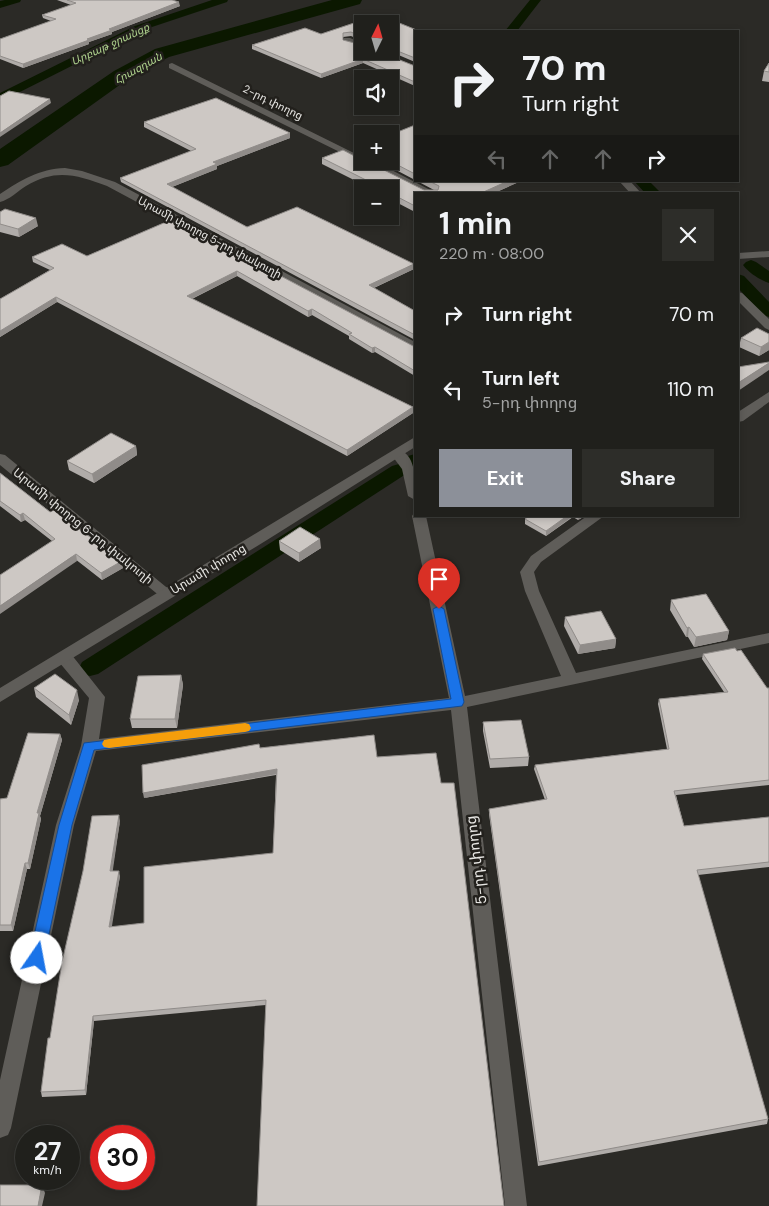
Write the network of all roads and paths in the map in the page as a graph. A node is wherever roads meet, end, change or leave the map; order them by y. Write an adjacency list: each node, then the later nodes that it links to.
1 (347, 40): 2 (street)
2 (354, 43)
3 (172, 66): 4 (street, 2-րդ փողոց)
4 (354, 156)
5 (384, 170): 7 (street)
6 (625, 182): 8 (street)
7 (429, 192)
8 (636, 192)
9 (0, 199): 14 (street, Արամի փողոց 5-րդ փակուղի)
10 (769, 254): 11 (street)
11 (739, 256)
12 (739, 296): 13 (street)
13 (769, 326)
14 (414, 346)
15 (769, 396): 16 (street)
16 (739, 417)
17 (414, 442): 18 (street, Արամի փողոց)
18 (397, 453): 20 (street); 23 (street, Արամի փողոց)
19 (0, 458): 23 (street, Արամի փողոց 6-րդ փակուղի)
20 (414, 491)
21 (419, 517): 28 (street, 5-րդ փողոց)
22 (596, 517): 26 (street)
23 (166, 594): 25 (street, Արամի փողոց)
24 (769, 638): 26 (street)
25 (65, 658): 27 (street, Արամի փողոց); 29 (street)
26 (570, 678): 28 (street)
27 (0, 696)
28 (458, 702): 29 (street); 31 (street, 5-րդ փողոց)
29 (89, 746): 30 (street)
30 (0, 1128)
31 (516, 1206)

